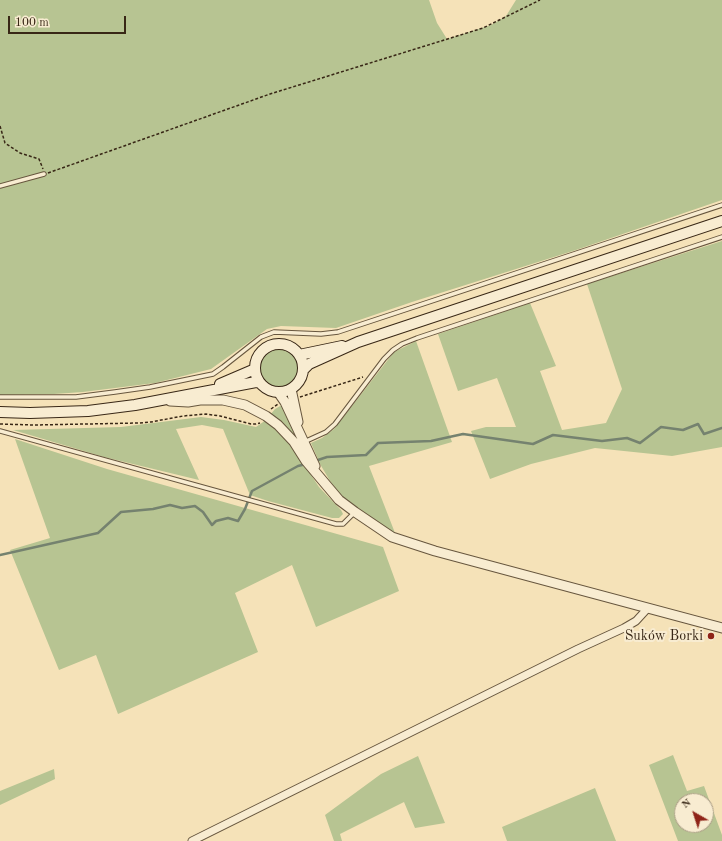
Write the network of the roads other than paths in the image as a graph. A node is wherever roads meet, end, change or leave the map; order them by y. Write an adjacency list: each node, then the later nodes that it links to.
1 (44, 174): 2 (lane)
2 (0, 186)
3 (722, 205): 14 (lane)
4 (722, 221): 6 (main road)
5 (722, 237): 19 (lane)
6 (358, 342): 7 (main road); 9 (main road)
7 (299, 355): 8 (main road); 9 (main road)
8 (255, 369): 10 (main road); 13 (main road)
9 (303, 370): 11 (main road)
10 (260, 383): 12 (main road); 13 (main road)
11 (292, 389): 12 (main road); 17 (street)
12 (278, 392): 17 (street)
13 (198, 393): 15 (main road)
14 (0, 398)
15 (161, 400): 16 (main road); 20 (street)
16 (0, 412)
17 (299, 430): 19 (street)
18 (0, 431): 21 (lane)
19 (304, 442): 20 (street)
20 (311, 462): 21 (street)
21 (355, 512): 22 (street)
22 (647, 609): 23 (street); 24 (street)
23 (722, 628)
24 (192, 841)

